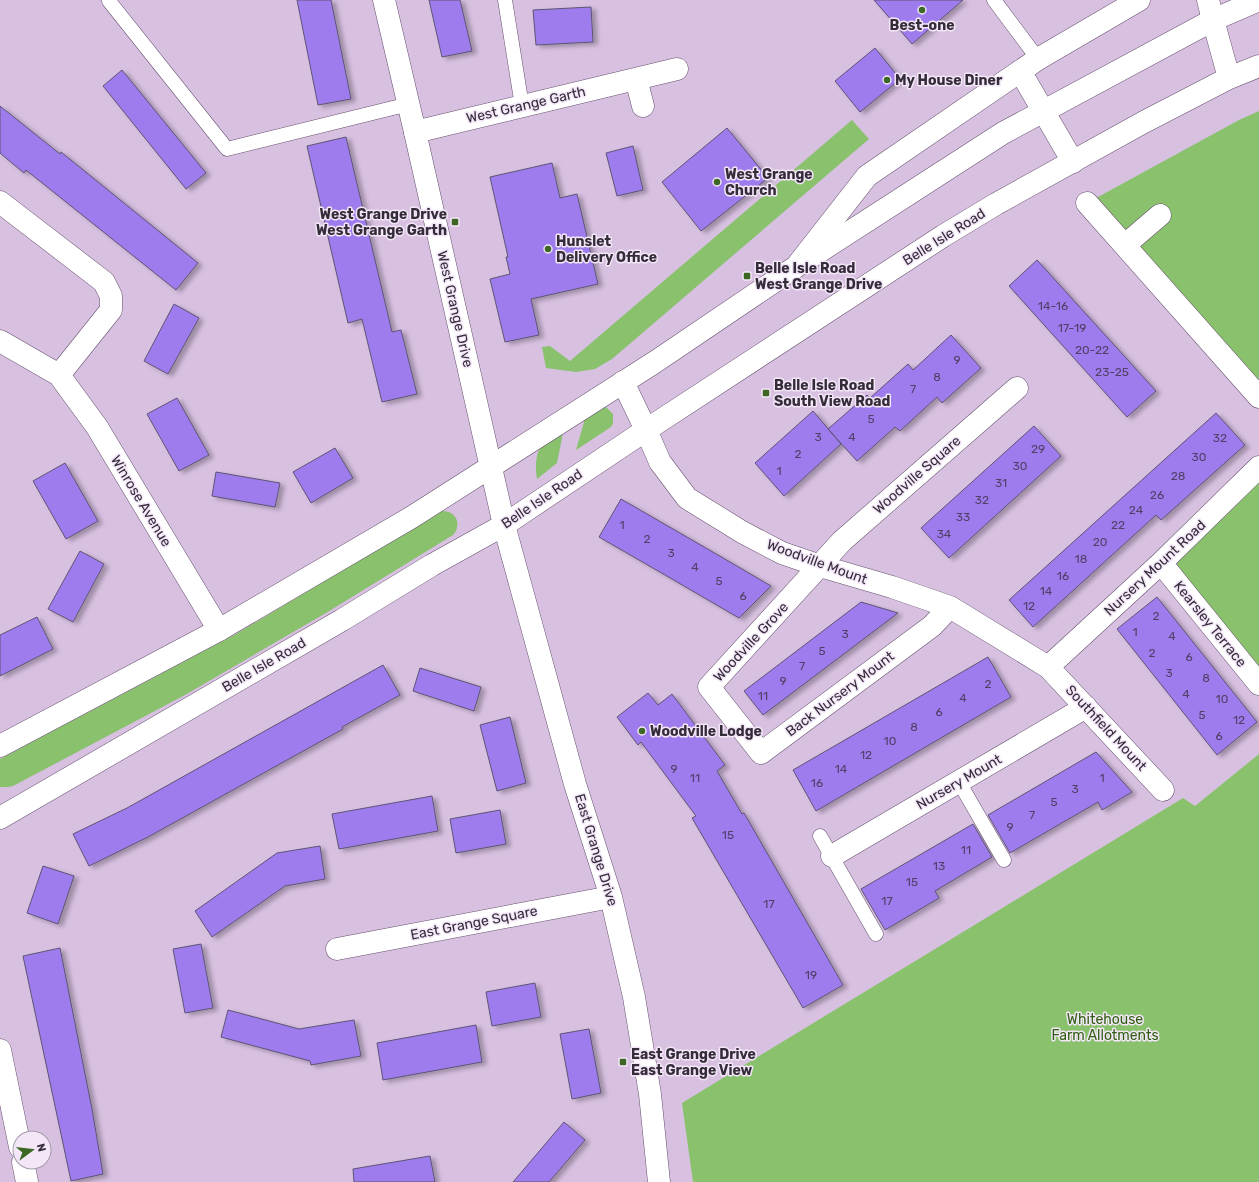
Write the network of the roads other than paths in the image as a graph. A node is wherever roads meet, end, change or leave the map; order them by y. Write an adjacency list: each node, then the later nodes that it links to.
1 (384, 0): 14 (street, West Grange Drive)
2 (505, 0): 15 (lane)
3 (994, 0): 8 (lane)
4 (1139, 0): 8 (street)
5 (1259, 0): 7 (street)
6 (109, 1): 14 (lane)
7 (1210, 10): 12 (street); 17 (street)
8 (1038, 58): 11 (street)
9 (1259, 66): 12 (street, Belle Isle Road)
10 (677, 69): 13 (street, West Grange Garth)
11 (1020, 71): 17 (street); 24 (street)
12 (1229, 78): 19 (street, Belle Isle Road)
13 (636, 79): 15 (street, West Grange Garth); 16 (street)
14 (408, 104): 18 (street, West Grange Drive)
15 (522, 106): 18 (street, West Grange Garth)
16 (643, 106)
17 (1043, 111): 19 (street); 24 (street)
18 (415, 132): 31 (street, West Grange Drive)
19 (1073, 162): 30 (street, Belle Isle Road)
20 (0, 202): 26 (street)
21 (1087, 202): 23 (street)
22 (1160, 214): 23 (street)
23 (1125, 245): 29 (street)
24 (797, 266): 27 (street)
25 (0, 341): 26 (street, Winrose Avenue)
26 (59, 375): 37 (street, Winrose Avenue)
27 (623, 382): 30 (street, Woodville Mount); 31 (street)
28 (1017, 388): 35 (street, Woodville Square)
29 (1259, 398)
30 (646, 430): 33 (street, Belle Isle Road); 35 (street, Woodville Mount)
31 (491, 465): 33 (street, West Grange Drive); 37 (street)
32 (1259, 467): 34 (street, Nursery Mount Road)
33 (504, 525): 45 (street, Belle Isle Road); 49 (street, East Grange Drive)
34 (1161, 564): 38 (street, Nursery Mount Road); 39 (street, Kearsley Terrace)
35 (820, 566): 36 (street, Woodville Mount); 41 (street, Woodville Grove)
36 (950, 607): 38 (street, Woodville Mount); 41 (street, Back Nursery Mount)
37 (219, 630): 42 (street)
38 (1048, 667): 40 (street, Southfield Mount)
39 (1259, 684)
40 (1086, 707): 43 (street, Nursery Mount); 44 (street, Southfield Mount)
41 (735, 720)
42 (0, 746)
43 (958, 782): 47 (street, Nursery Mount); 48 (lane)
44 (1163, 790)
45 (0, 818)
46 (820, 836): 47 (lane)
47 (832, 856): 50 (lane)
48 (1004, 860)
49 (611, 897): 51 (street, East Grange Square); 56 (street, East Grange Drive)
50 (876, 934)
51 (337, 949)
52 (0, 1050): 53 (street)
53 (16, 1130)
54 (25, 1170): 55 (street)
55 (27, 1182)
56 (659, 1182)

